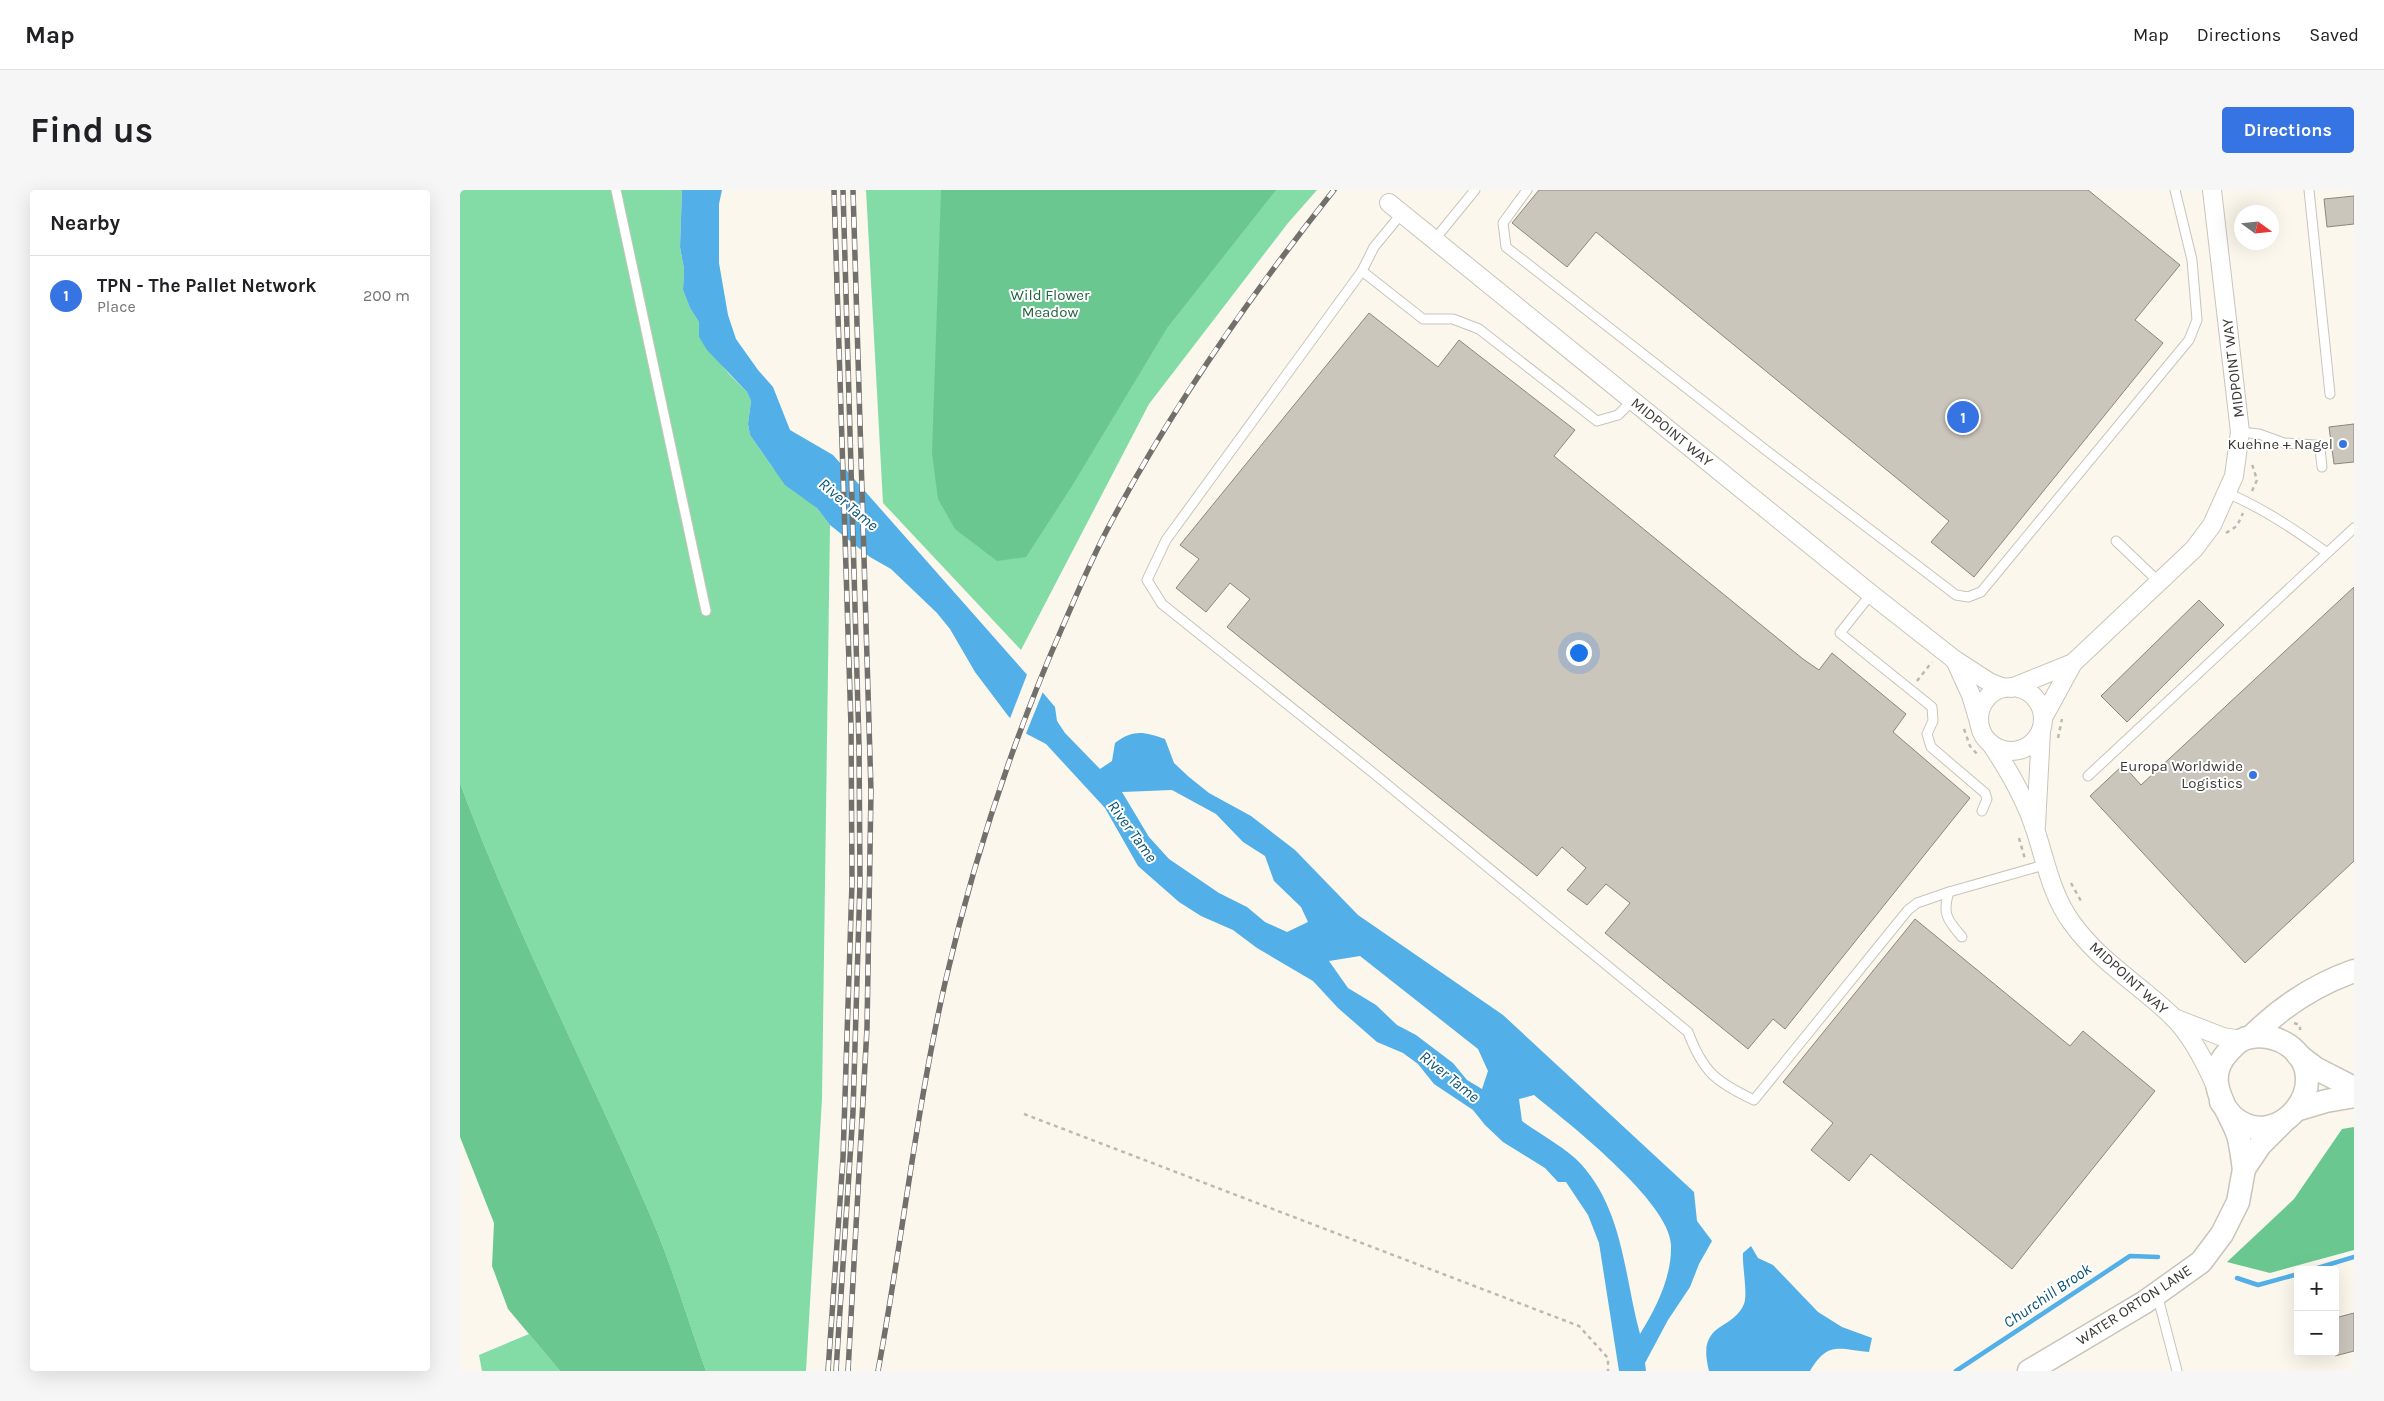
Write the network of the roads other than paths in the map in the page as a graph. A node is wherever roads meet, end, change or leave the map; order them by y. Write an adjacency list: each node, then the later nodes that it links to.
1 (616, 190): 20 (lane)
2 (1475, 190): 8 (lane)
3 (1527, 190): 4 (lane)
4 (2175, 190)
5 (2212, 190): 12 (street, MIDPOINT WAY)
6 (2309, 190): 10 (lane)
7 (1396, 208): 8 (street, MIDPOINT WAY); 9 (lane)
8 (1435, 239): 11 (street, MIDPOINT WAY)
9 (1362, 271): 11 (lane); 31 (lane)
10 (2330, 394)
11 (1633, 400): 19 (street, MIDPOINT WAY)
12 (2240, 432): 13 (lane); 14 (street, MIDPOINT WAY)
13 (2322, 467)
14 (2227, 493): 17 (lane); 18 (street, MIDPOINT WAY)
15 (2354, 528): 17 (lane)
16 (2116, 541): 18 (lane)
17 (2326, 552): 27 (lane)
18 (2158, 582): 22 (street, MIDPOINT WAY)
19 (1872, 594): 21 (street, MIDPOINT WAY); 28 (lane)
20 (706, 611)
21 (1948, 654): 23 (street, MIDPOINT WAY); 24 (street, MIDPOINT WAY)
22 (2073, 664): 23 (street, MIDPOINT WAY); 25 (street, MIDPOINT WAY)
23 (2007, 688): 24 (street); 25 (street)
24 (1979, 723): 26 (street)
25 (2042, 725): 26 (street); 29 (street, MIDPOINT WAY)
26 (1991, 744): 29 (street, MIDPOINT WAY)
27 (2088, 776)
28 (1982, 811)
29 (2036, 831): 30 (street, MIDPOINT WAY)
30 (2044, 865): 31 (lane); 35 (street, MIDPOINT WAY)
31 (1949, 892): 32 (lane)
32 (1962, 937)
33 (2354, 971): 34 (street)
34 (2291, 1002): 36 (street); 37 (street)
35 (2174, 1017): 36 (street, MIDPOINT WAY); 39 (street, MIDPOINT WAY)
36 (2246, 1038): 37 (street); 39 (street)
37 (2295, 1052): 38 (street); 41 (street)
38 (2354, 1088)
39 (2219, 1096): 41 (street); 42 (street, WATER ORTON LANE)
40 (2354, 1096): 41 (street)
41 (2291, 1116): 42 (street, WATER ORTON LANE)
42 (2244, 1169): 43 (street, WATER ORTON LANE)
43 (2157, 1293): 44 (street, WATER ORTON LANE); 45 (lane)
44 (2029, 1371)
45 (2177, 1371)

